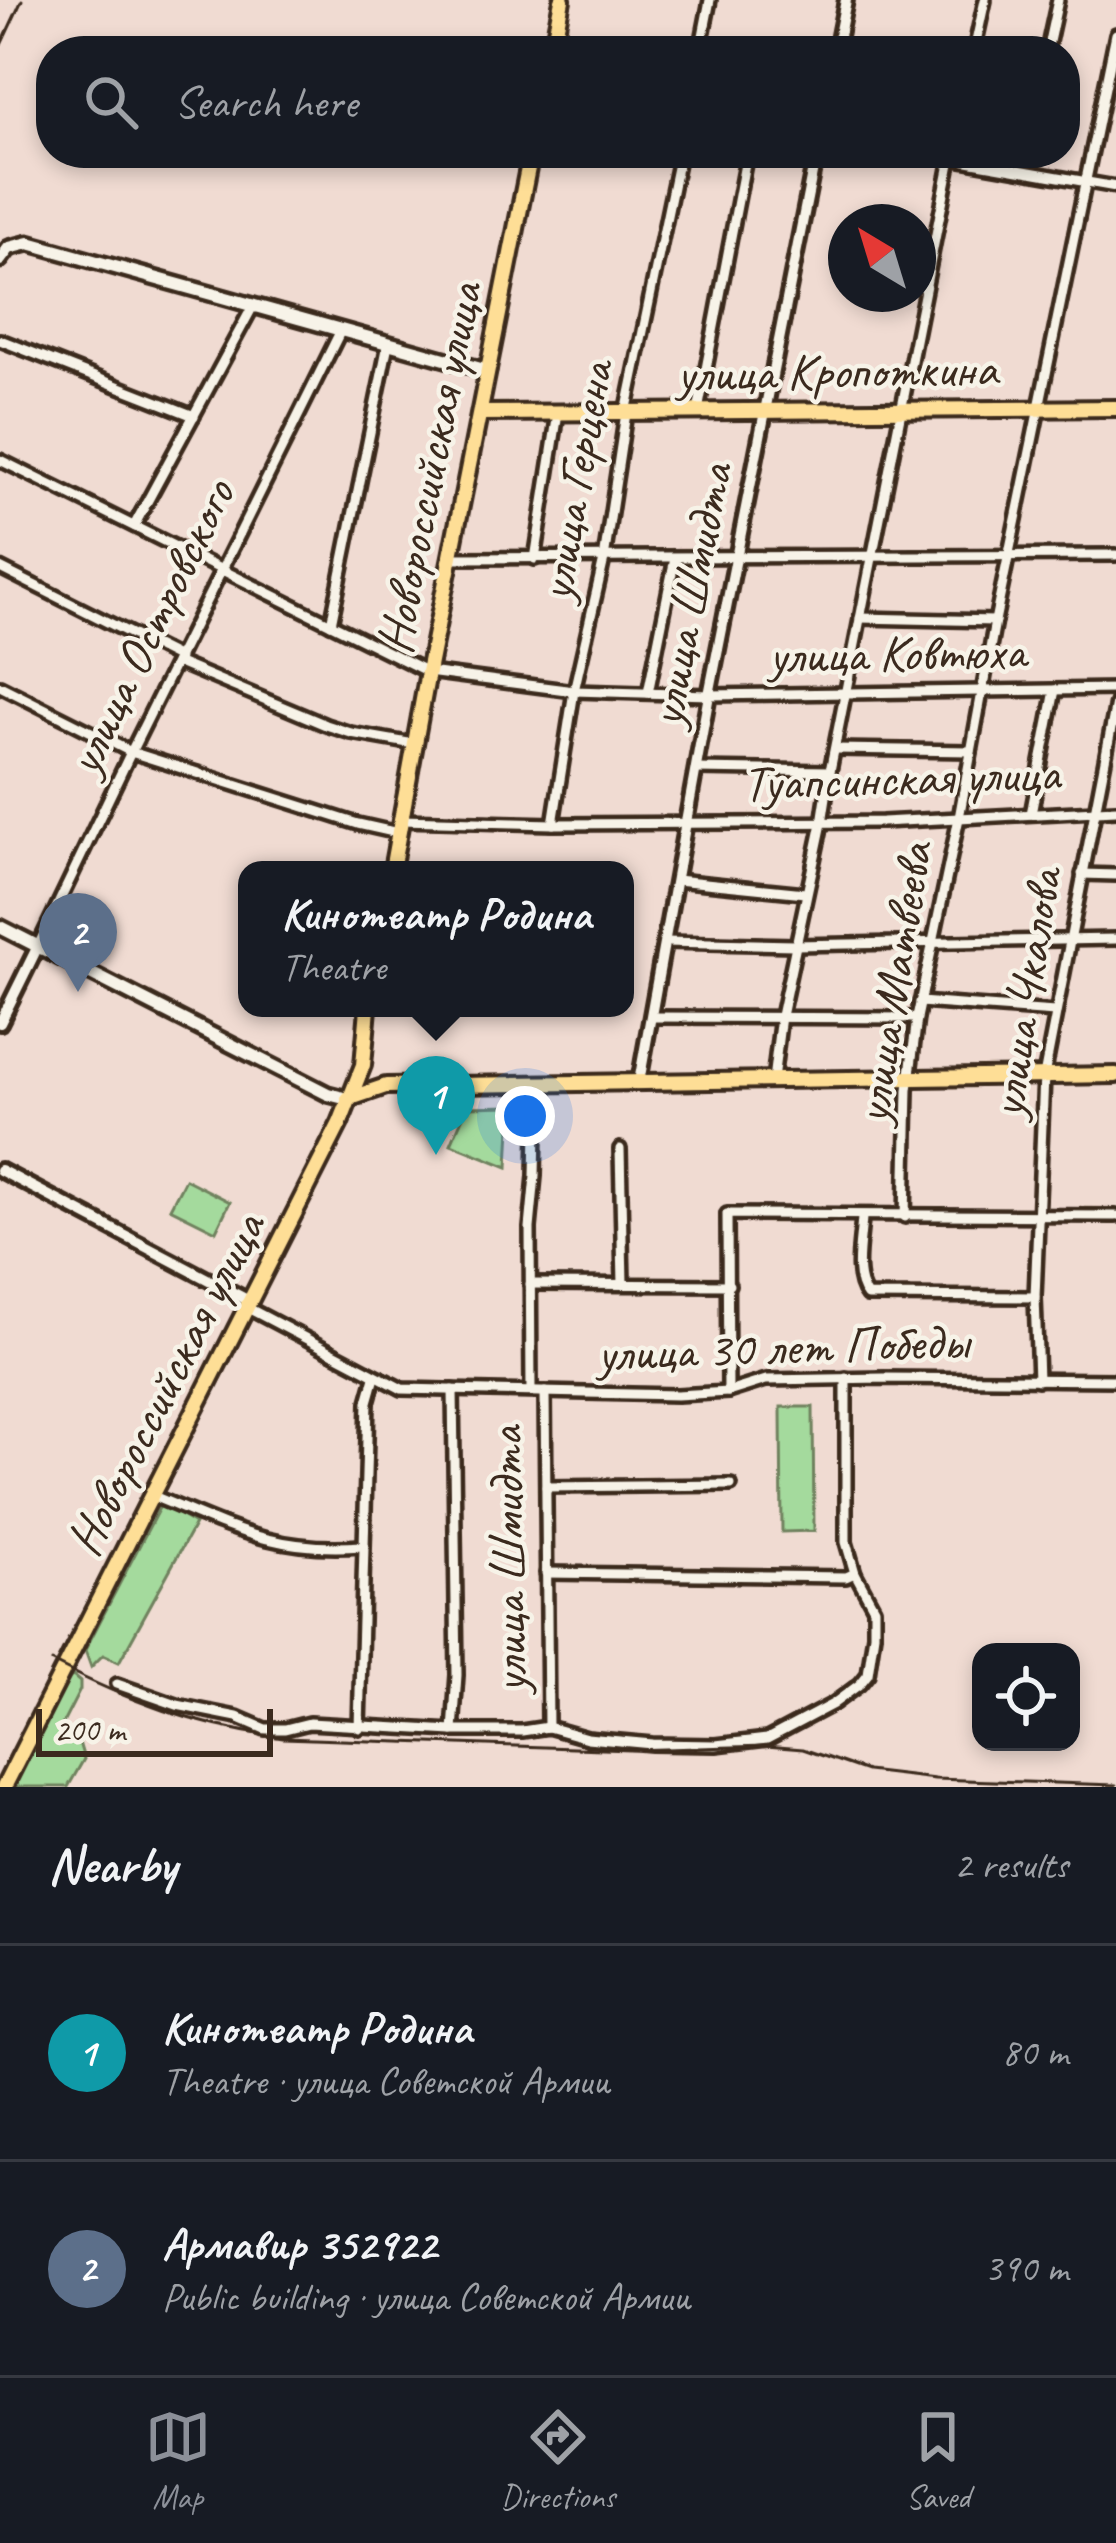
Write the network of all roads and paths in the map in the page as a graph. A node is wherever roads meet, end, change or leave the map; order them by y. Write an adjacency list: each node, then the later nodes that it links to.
1 (562, 0): 7 (main road)
2 (710, 0): 8 (street)
3 (846, 0): 9 (street)
4 (985, 0): 10 (street)
5 (1058, 0): 11 (street)
6 (1116, 34): 18 (street, улица Матвеева)
7 (555, 36)
8 (703, 36)
9 (839, 36)
10 (977, 36)
11 (1050, 36)
12 (528, 168): 25 (main road, Новороссийская улица)
13 (677, 168): 33 (street, улица Герцена)
14 (745, 168): 30 (street)
15 (813, 168): 29 (street, улица Шмидта)
16 (949, 168): 28 (street)
17 (1011, 168): 18 (street)
18 (1085, 183): 19 (street); 26 (street, улица Матвеева)
19 (1116, 187)
20 (3, 252): 21 (main road)
21 (253, 306): 22 (main road); 34 (street)
22 (340, 330): 24 (main road); 46 (street, улица Островского)
23 (0, 340): 34 (street)
24 (388, 344): 25 (main road); 49 (street)
25 (488, 371): 31 (main road, Новороссийская улица)
26 (1039, 408): 27 (main road, улица Кропоткина); 28 (main road, улица Кропоткина); 39 (street, улица Матвеева)
27 (1116, 408)
28 (902, 409): 29 (main road, улица Кропоткина); 38 (street)
29 (767, 410): 30 (main road, улица Кропоткина); 41 (street, улица Шмидта)
30 (698, 411): 33 (main road, улица Кропоткина)
31 (480, 412): 32 (main road, улица Кропоткина); 40 (main road, Новороссийская улица)
32 (558, 412): 33 (main road, улица Кропоткина); 42 (street)
33 (626, 412): 43 (street, улица Герцена)
34 (194, 416): 36 (street)
35 (0, 460): 36 (street, улица Ковтюха)
36 (134, 526): 46 (street, улица Ковтюха)
37 (1116, 554): 39 (street)
38 (873, 555): 39 (street); 41 (street); 47 (street)
39 (1009, 556): 48 (street, улица Матвеева)
40 (450, 558): 42 (street); 51 (main road, Новороссийская улица)
41 (737, 558): 44 (street); 59 (street, улица Шмидта)
42 (536, 559): 43 (street)
43 (604, 559): 44 (street); 56 (street, улица Герцена)
44 (674, 559): 58 (street)
45 (0, 568): 50 (street)
46 (223, 569): 49 (street, улица Ковтюха); 50 (street, улица Островского)
47 (860, 619): 48 (street); 57 (street)
48 (995, 621): 54 (street, улица Матвеева)
49 (331, 624): 51 (street, улица Ковтюха)
50 (178, 660): 61 (street); 64 (street, улица Островского)
51 (428, 672): 56 (street, улица Ковтюха); 61 (main road, Новороссийская улица)
52 (0, 686): 64 (street, Туапсинская улица)
53 (1116, 689): 55 (street, улица Ковтюха)
54 (982, 690): 55 (street, улица Ковтюха); 57 (street, улица Ковтюха); 63 (street, улица Матвеева)
55 (1054, 690): 69 (street, улица Ковтюха)
56 (574, 691): 58 (street, улица Ковтюха); 72 (street, улица Герцена)
57 (847, 692): 59 (street, улица Ковтюха); 62 (street)
58 (648, 693): 59 (street, улица Ковтюха)
59 (709, 695): 65 (street, улица Шмидта)
60 (1116, 703): 68 (street, улица Чкалова)
61 (415, 743): 74 (main road, Новороссийская улица)
62 (835, 748): 63 (street); 66 (street)
63 (971, 751): 70 (street, улица Матвеева)
64 (131, 752): 74 (street, Туапсинская улица); 86 (street, улица Островского)
65 (696, 769): 66 (street, улица Шмидта); 73 (street, улица Шмидта)
66 (830, 771): 71 (street)
67 (1116, 810): 68 (street, Туапсинская улица)
68 (1094, 811): 69 (street, Туапсинская улица); 76 (street, улица Чкалова)
69 (1031, 814): 70 (street, Туапсинская улица)
70 (959, 818): 71 (street, Туапсинская улица); 83 (street, улица Матвеева)
71 (823, 823): 73 (street, Туапсинская улица); 79 (street)
72 (553, 824): 73 (street, Туапсинская улица); 74 (street, Туапсинская улица)
73 (686, 824): 78 (street, улица Шмидта)
74 (400, 826): 75 (main road, Новороссийская улица)
75 (394, 861)
76 (1082, 874): 77 (street); 82 (street, улица Чкалова)
77 (1116, 875)
78 (676, 880): 79 (street); 84 (street, улица Шмидта)
79 (805, 893): 85 (street)
80 (0, 927): 86 (main road)
81 (1116, 939): 82 (street)
82 (1068, 940): 83 (street); 88 (street, улица Чкалова)
83 (934, 941): 85 (street); 87 (street, улица Матвеева)
84 (665, 942): 85 (street); 91 (street, улица Шмидта)
85 (795, 945): 89 (street)
86 (38, 946): 93 (street, улица Островского); 100 (main road)
87 (920, 1002): 88 (street); 92 (street, улица Матвеева)
88 (1055, 1012): 95 (street, улица Чкалова)
89 (781, 1016): 91 (street); 92 (street); 97 (street)
90 (367, 1017): 100 (main road, Новороссийская улица)
91 (652, 1017): 98 (street, улица Шмидта)
92 (917, 1018): 96 (street, улица Матвеева)
93 (0, 1023)
94 (1116, 1075): 95 (main road)
95 (1044, 1076): 96 (main road); 106 (street, улица Чкалова)
96 (909, 1078): 97 (main road); 105 (street, улица Матвеева)
97 (772, 1080): 98 (main road)
98 (639, 1082): 99 (main road)
99 (537, 1083): 100 (main road); 107 (street, улица Шмидта)
100 (348, 1099): 111 (main road, Новороссийская улица)
101 (620, 1149): 108 (street)
102 (0, 1170): 111 (street, улица 30 лет Победы)
103 (862, 1216): 105 (street); 109 (street); 110 (street)
104 (1116, 1216): 106 (street)
105 (905, 1217): 106 (street)
106 (1038, 1217): 110 (street, улица Чкалова)
107 (530, 1284): 108 (street); 117 (street, улица Шмидта)
108 (623, 1284): 109 (street)
109 (729, 1285): 119 (street)
110 (1035, 1298): 114 (street, улица Чкалова)
111 (248, 1304): 112 (street, улица 30 лет Победы); 122 (main road, Новороссийская улица)
112 (375, 1377): 116 (street, улица 30 лет Победы); 123 (street)
113 (846, 1378): 114 (street, улица 30 лет Победы); 119 (street, улица 30 лет Победы); 125 (street)
114 (1038, 1380): 115 (street, улица 30 лет Победы)
115 (1116, 1380)
116 (453, 1390): 117 (street, улица 30 лет Победы); 129 (street)
117 (531, 1391): 118 (street, улица 30 лет Победы)
118 (545, 1392): 119 (street, улица 30 лет Победы); 121 (street, улица Шмидта)
119 (728, 1393)
120 (731, 1485): 121 (street)
121 (546, 1487): 124 (street, улица Шмидта)
122 (153, 1496): 123 (street); 130 (main road, Новороссийская улица)
123 (362, 1546): 128 (street)
124 (545, 1573): 125 (street); 127 (street, улица Шмидта)
125 (855, 1573): 127 (street)
126 (117, 1684): 128 (street)
127 (548, 1727): 129 (street)
128 (358, 1728): 129 (street)
129 (453, 1731)
130 (4, 1787)

